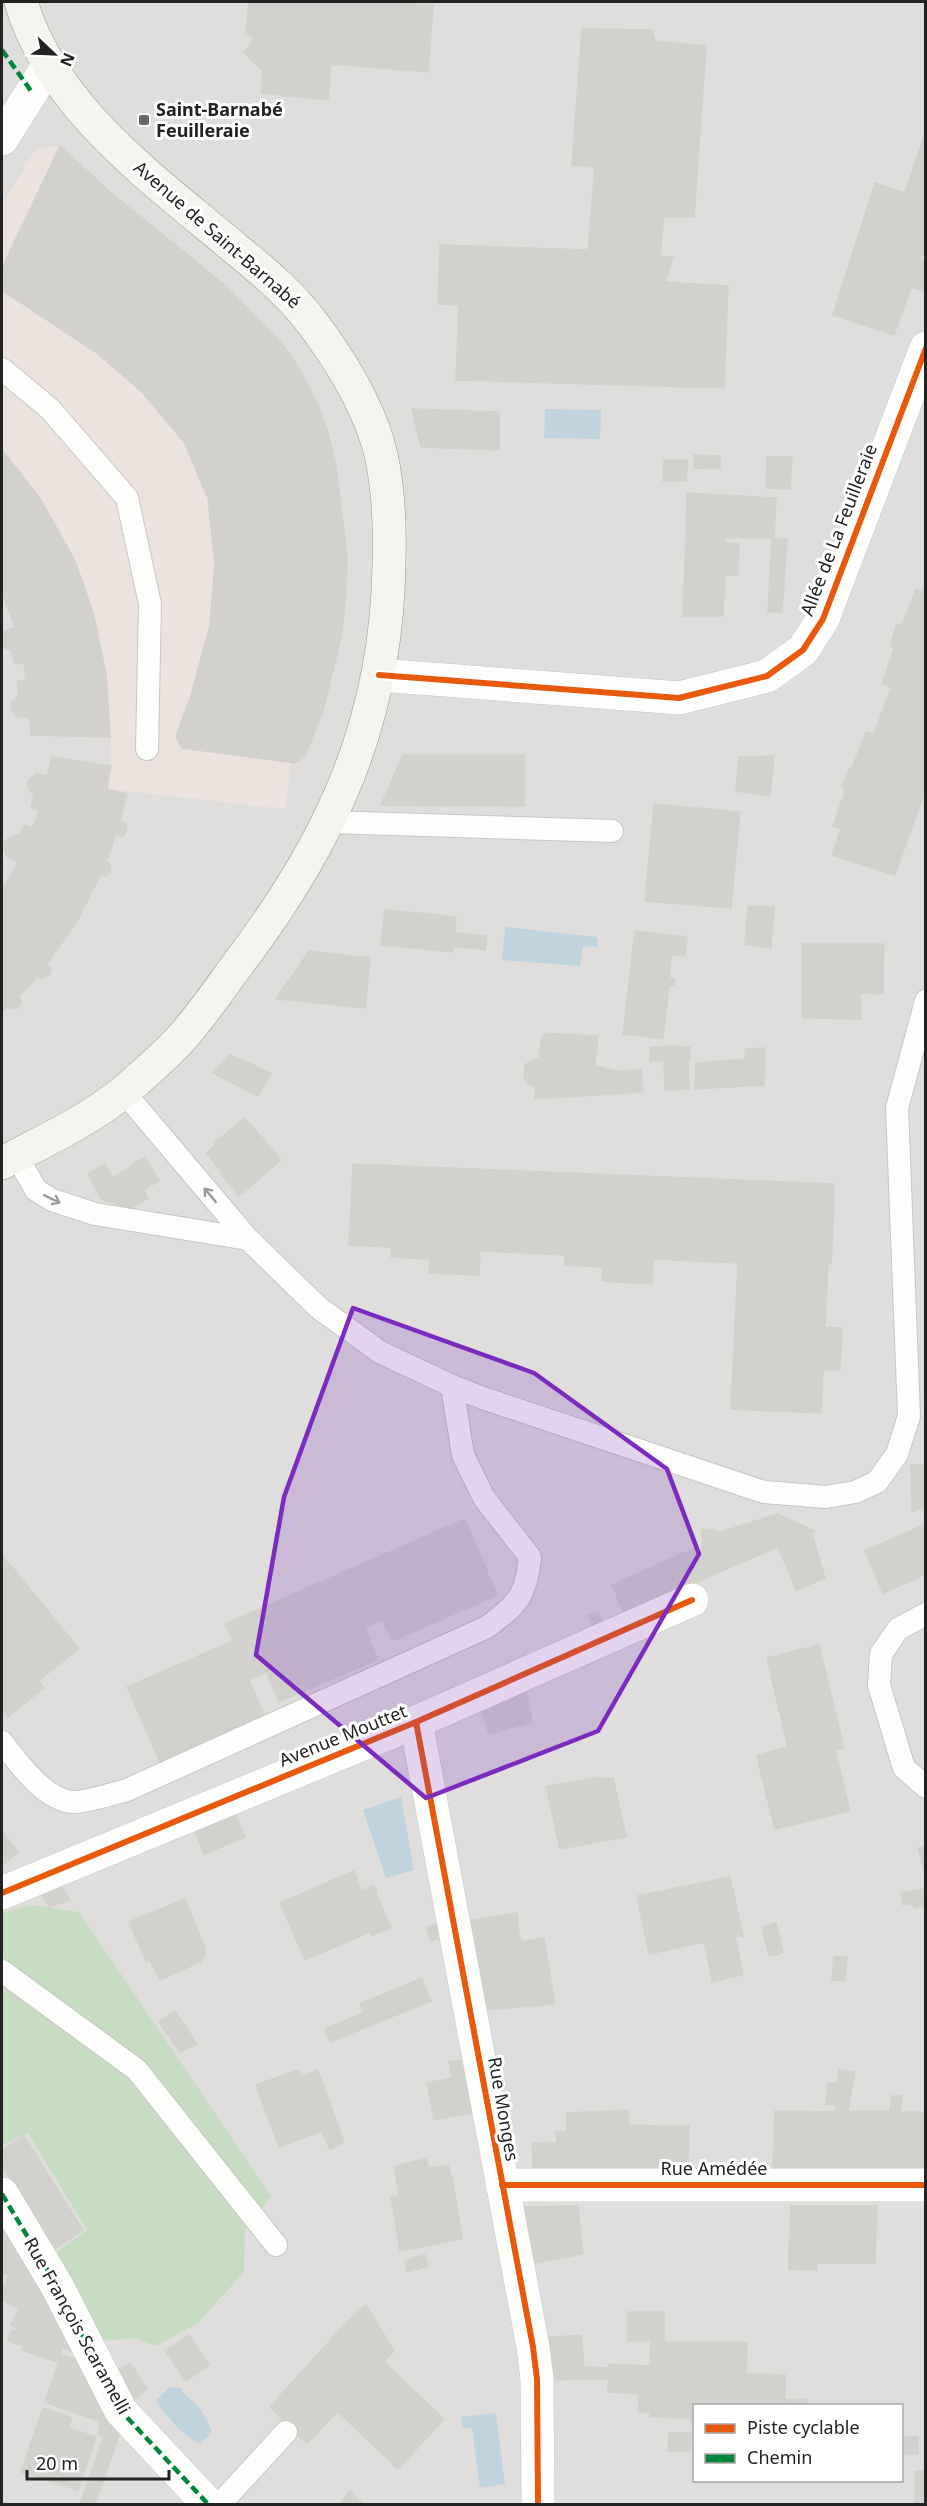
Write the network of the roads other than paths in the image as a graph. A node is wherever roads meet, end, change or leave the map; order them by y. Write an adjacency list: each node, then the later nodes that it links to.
1 (21, 2): 2 (main road, Avenue de Saint-Barnabé)
2 (48, 66): 3 (street); 6 (main road, Avenue de Saint-Barnabé)
3 (2, 139)
4 (926, 348): 6 (street, Allée de La Feuilleraie)
5 (2, 369): 7 (lane)
6 (379, 675): 8 (main road, Avenue de Saint-Barnabé)
7 (147, 749)
8 (329, 822): 9 (lane); 11 (main road, Avenue de Saint-Barnabé)
9 (612, 831)
10 (926, 1001): 14 (lane)
11 (123, 1091): 12 (main road, Avenue de Saint-Barnabé); 13 (lane, one-way to 11)
12 (9, 1159): 13 (lane, one-way to 13)
13 (248, 1239): 14 (lane)
14 (452, 1386): 18 (lane)
15 (692, 1600): 17 (street, Avenue Mouttet)
16 (926, 1614): 19 (lane)
17 (416, 1722): 20 (street, Avenue Mouttet); 23 (street, Rue Monges)
18 (2, 1742)
19 (926, 1787)
20 (2, 1893)
21 (2, 1971): 25 (lane)
22 (926, 2185): 23 (street, Rue Amédée)
23 (502, 2186): 29 (street, Rue Monges)
24 (2, 2194): 27 (street, Rue François Scaramelli)
25 (276, 2245)
26 (286, 2432): 28 (lane)
27 (208, 2505)
28 (219, 2505)
29 (538, 2505)

